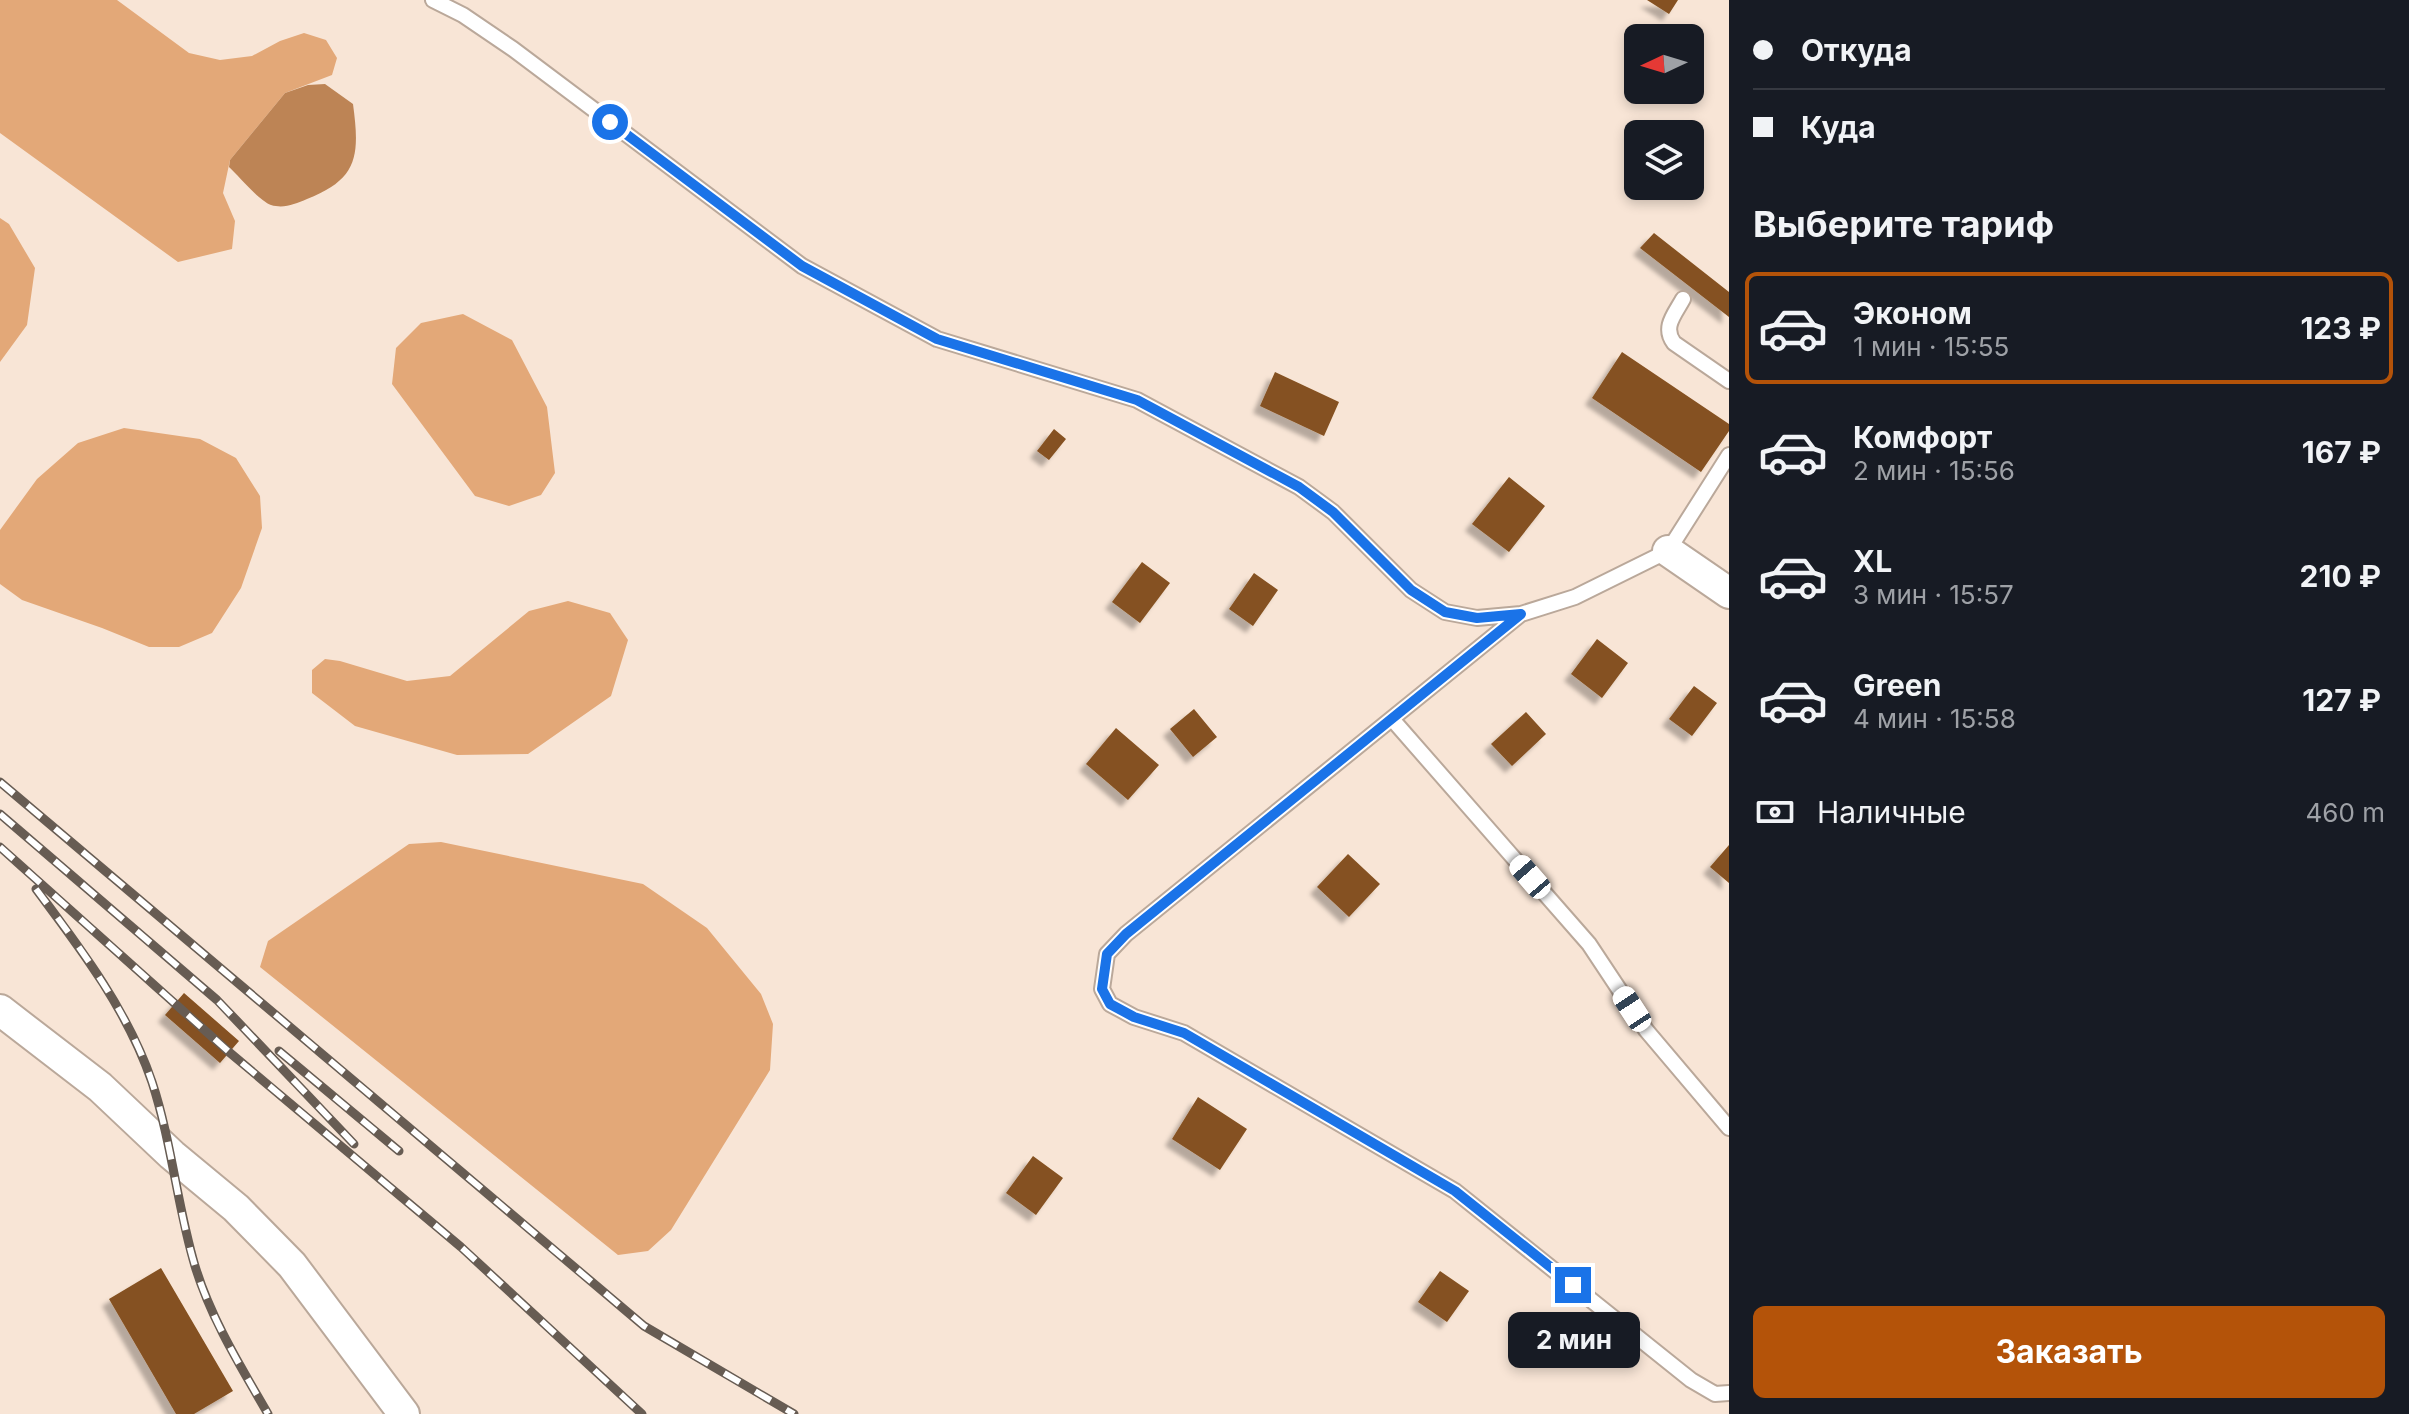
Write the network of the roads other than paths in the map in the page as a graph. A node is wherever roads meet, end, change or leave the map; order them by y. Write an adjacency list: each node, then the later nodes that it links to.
1 (433, 0): 7 (lane)
2 (1683, 299): 3 (lane)
3 (1729, 381)
4 (1729, 455): 5 (lane)
5 (1668, 551): 6 (street); 7 (lane)
6 (1729, 593)
7 (1521, 614): 8 (lane)
8 (1392, 719): 10 (lane); 11 (lane)
9 (0, 1010): 12 (street)
10 (1729, 1128)
11 (1729, 1393)
12 (404, 1414)

